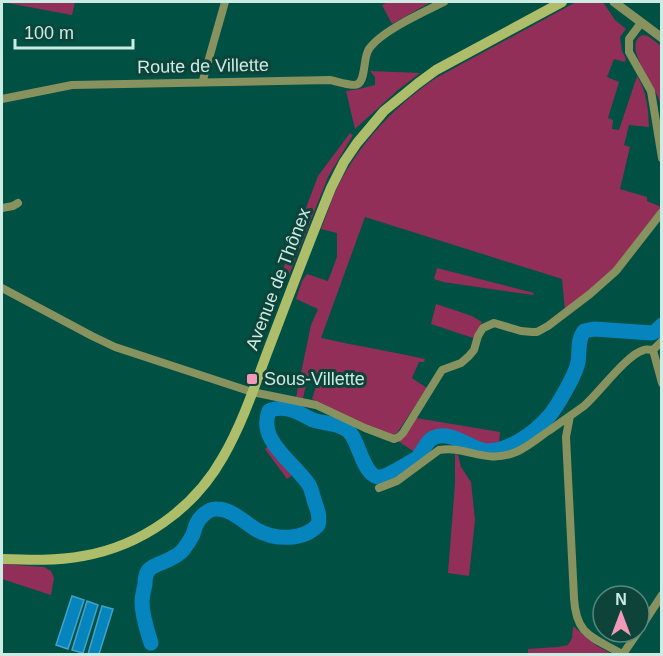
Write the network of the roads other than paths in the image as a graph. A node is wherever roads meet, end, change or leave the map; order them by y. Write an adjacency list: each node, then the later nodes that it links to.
1 (225, 2): 7 (street)
2 (444, 2): 7 (street, Route de Villette)
3 (562, 2): 17 (main road, Avenue de Thônex)
4 (614, 2): 5 (street)
5 (641, 23): 6 (street); 9 (street)
6 (662, 39)
7 (203, 81): 8 (street, Route de Villette)
8 (2, 99)
9 (662, 158)
10 (18, 203): 11 (street)
11 (2, 208)
12 (662, 212): 17 (street)
13 (2, 288): 17 (street)
14 (662, 340): 15 (street)
15 (653, 350): 16 (street); 18 (street)
16 (662, 383)
17 (252, 392): 20 (main road, Avenue de Thônex)
18 (570, 416): 19 (street); 23 (street)
19 (379, 488)
20 (2, 559)
21 (662, 595): 22 (street)
22 (651, 612)
23 (622, 654)

